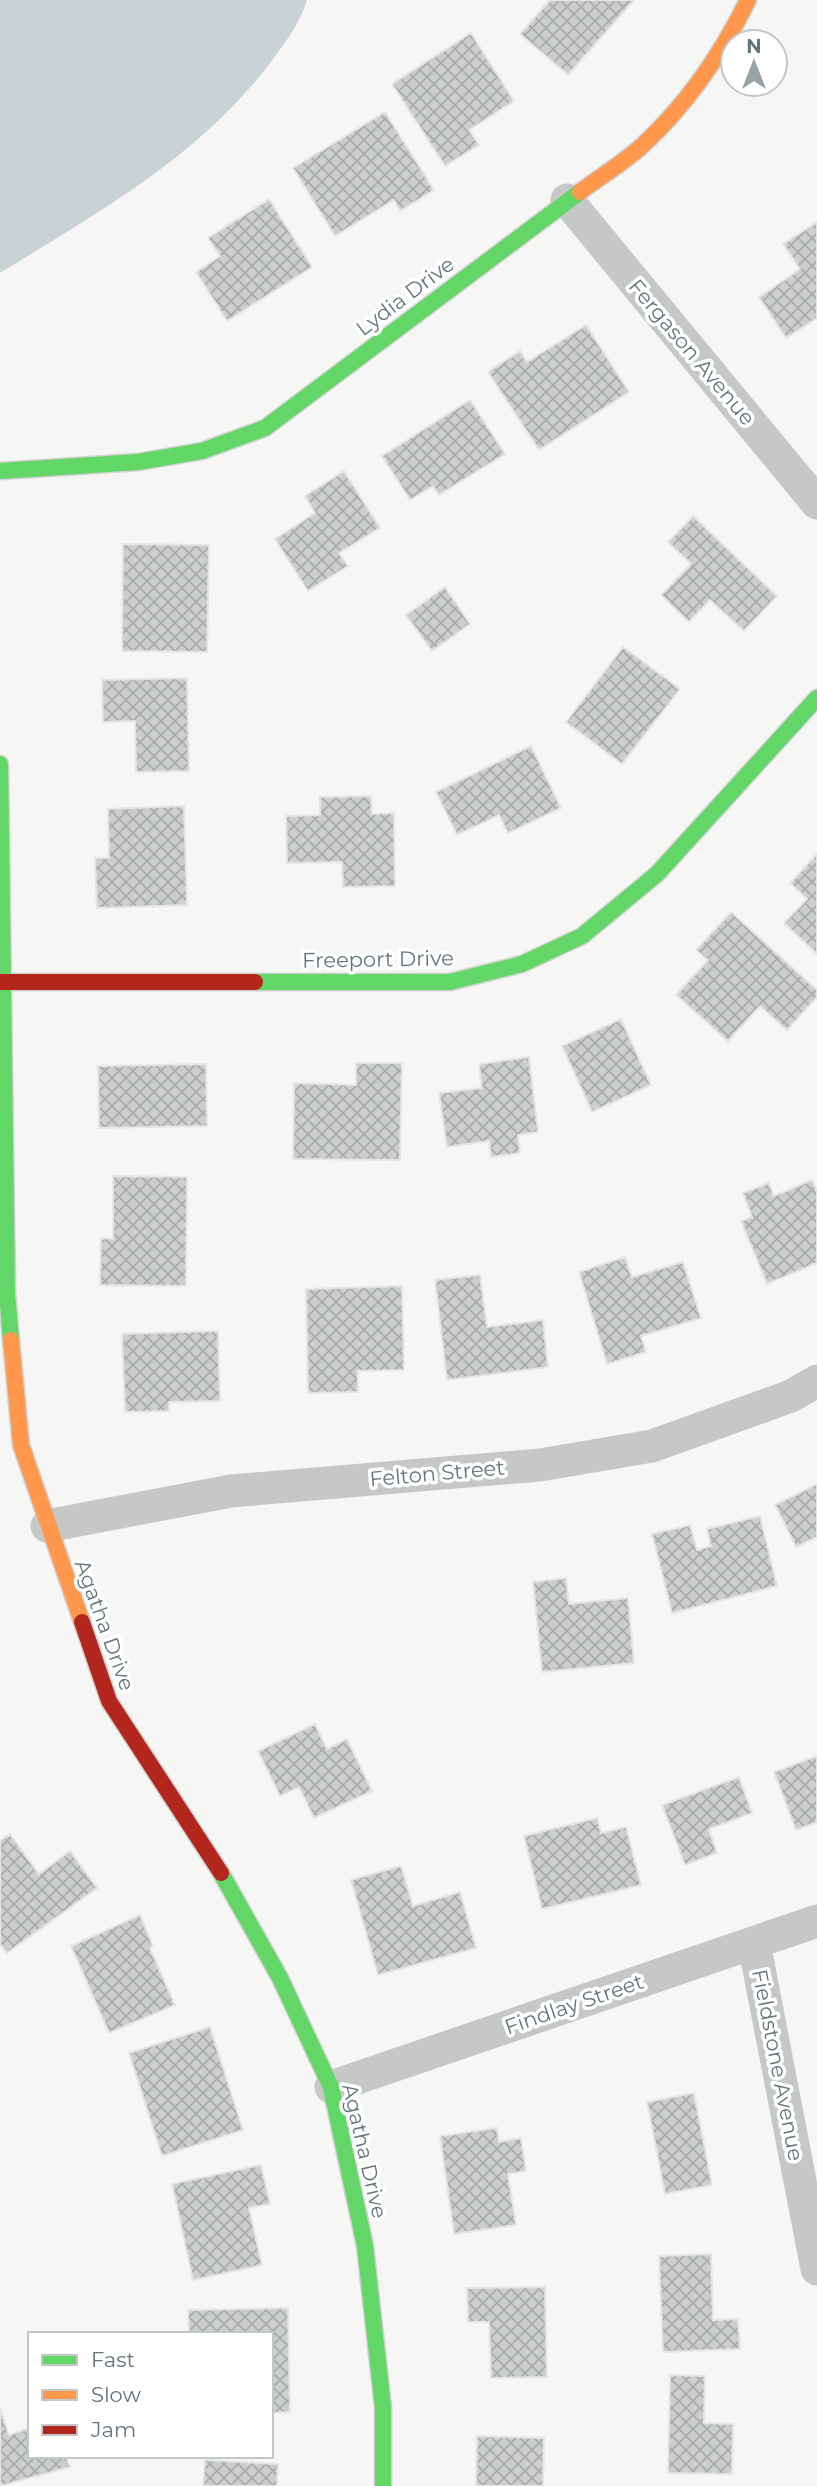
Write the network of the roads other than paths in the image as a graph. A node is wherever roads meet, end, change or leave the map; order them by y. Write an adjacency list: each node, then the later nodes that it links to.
1 (748, 0): 2 (street, Lydia Drive)
2 (566, 200): 3 (street, Lydia Drive); 4 (street, Fergason Avenue)
3 (0, 471)
4 (817, 503)
5 (817, 698): 7 (street, Freeport Drive)
6 (0, 764): 7 (street, Agatha Drive)
7 (2, 982): 9 (street, Agatha Drive)
8 (817, 1381): 9 (street, Felton Street)
9 (47, 1525): 12 (street, Agatha Drive)
10 (817, 1921): 11 (street, Findlay Street)
11 (754, 1943): 12 (street, Findlay Street); 13 (street, Fieldstone Avenue)
12 (331, 2087): 14 (street, Agatha Drive)
13 (817, 2269)
14 (383, 2486)

